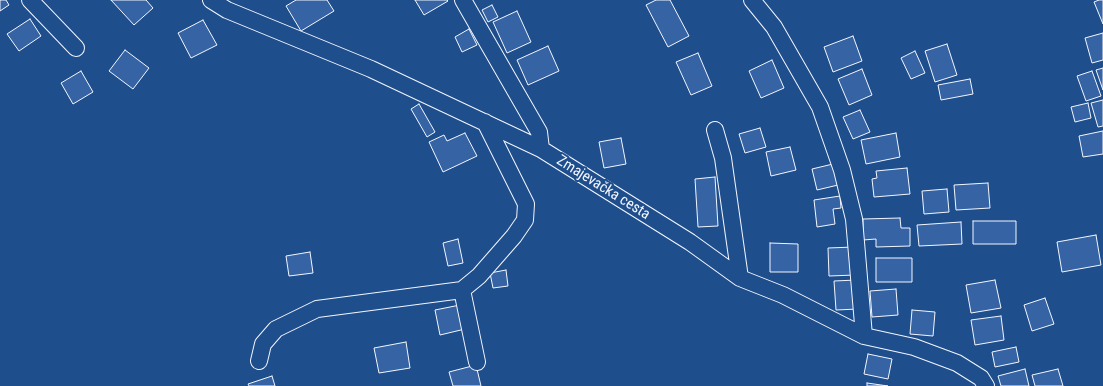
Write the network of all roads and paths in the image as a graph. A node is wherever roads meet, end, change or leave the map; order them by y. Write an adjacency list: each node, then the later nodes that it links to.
1 (30, 0): 5 (street)
2 (211, 0): 6 (street, Zmajevačka cesta)
3 (463, 0): 8 (street)
4 (752, 0): 11 (street)
5 (76, 48)
6 (485, 122): 8 (street, Zmajevačka cesta); 10 (street)
7 (715, 130): 9 (street)
8 (541, 149): 9 (street, Zmajevačka cesta)
9 (740, 278): 11 (street, Zmajevačka cesta)
10 (462, 290): 12 (street); 13 (street)
11 (864, 336): 14 (street, Zmajevačka cesta)
12 (259, 361)
13 (477, 362)
14 (986, 386)

